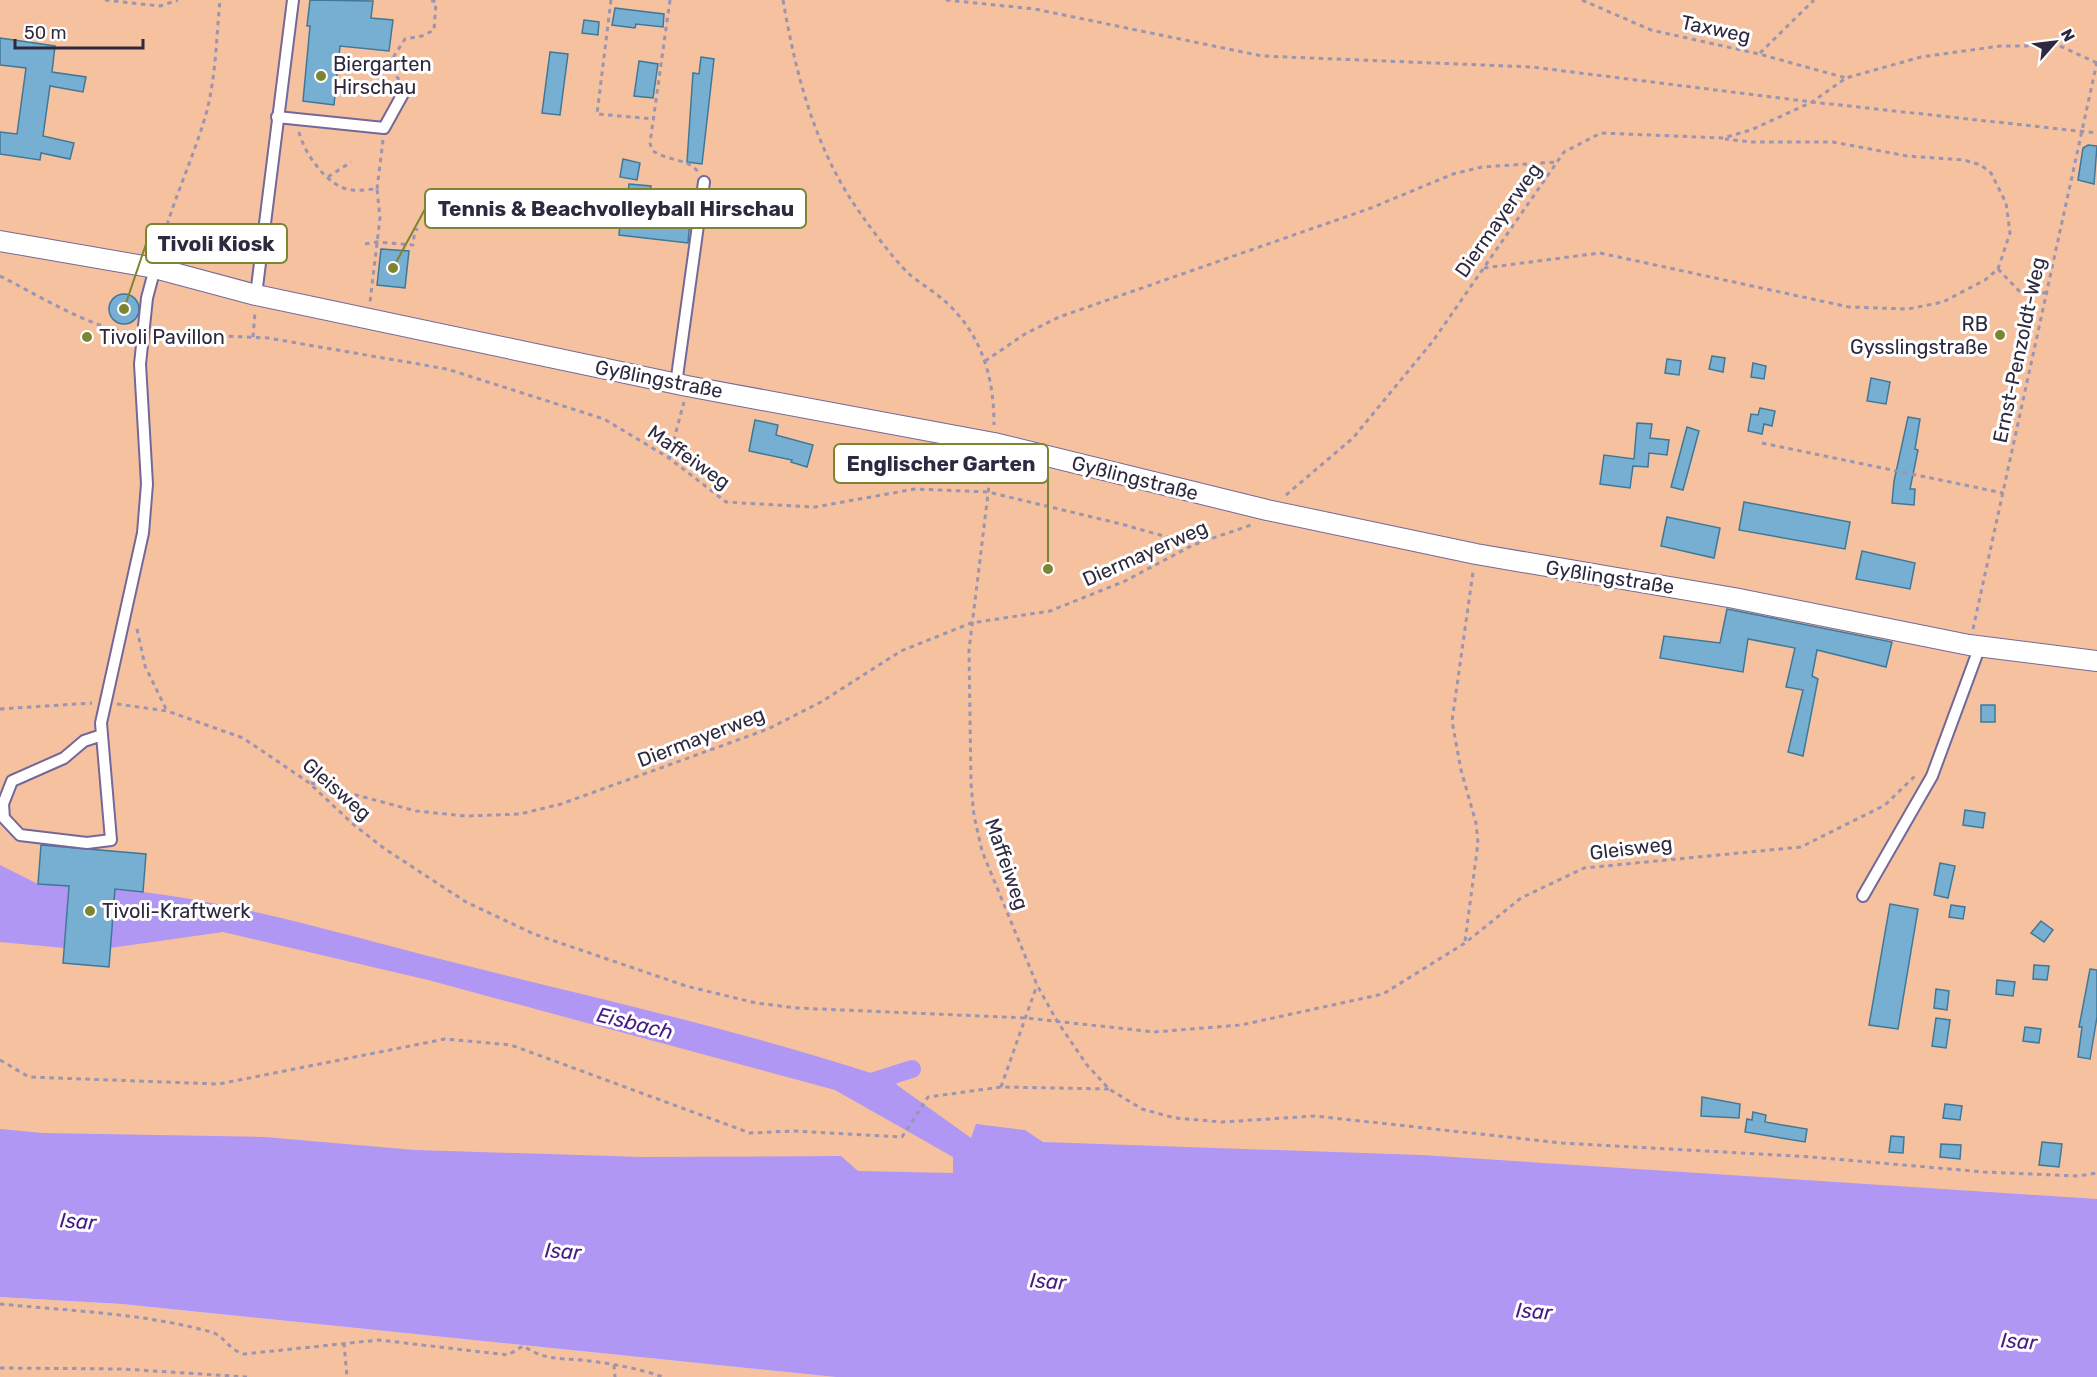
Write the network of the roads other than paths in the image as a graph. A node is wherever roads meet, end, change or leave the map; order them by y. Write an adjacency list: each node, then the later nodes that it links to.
1 (293, 0): 3 (lane)
2 (405, 90): 3 (lane)
3 (277, 117): 7 (lane)
4 (704, 182): 8 (lane)
5 (0, 241): 6 (street, Gyßlingstraße)
6 (155, 268): 7 (street, Gyßlingstraße); 11 (lane)
7 (256, 295): 8 (street, Gyßlingstraße)
8 (682, 385): 9 (street, Gyßlingstraße)
9 (1975, 645): 10 (street, Gyßlingstraße); 12 (lane)
10 (2097, 661)
11 (102, 735): 11 (lane)
12 (1863, 896)

